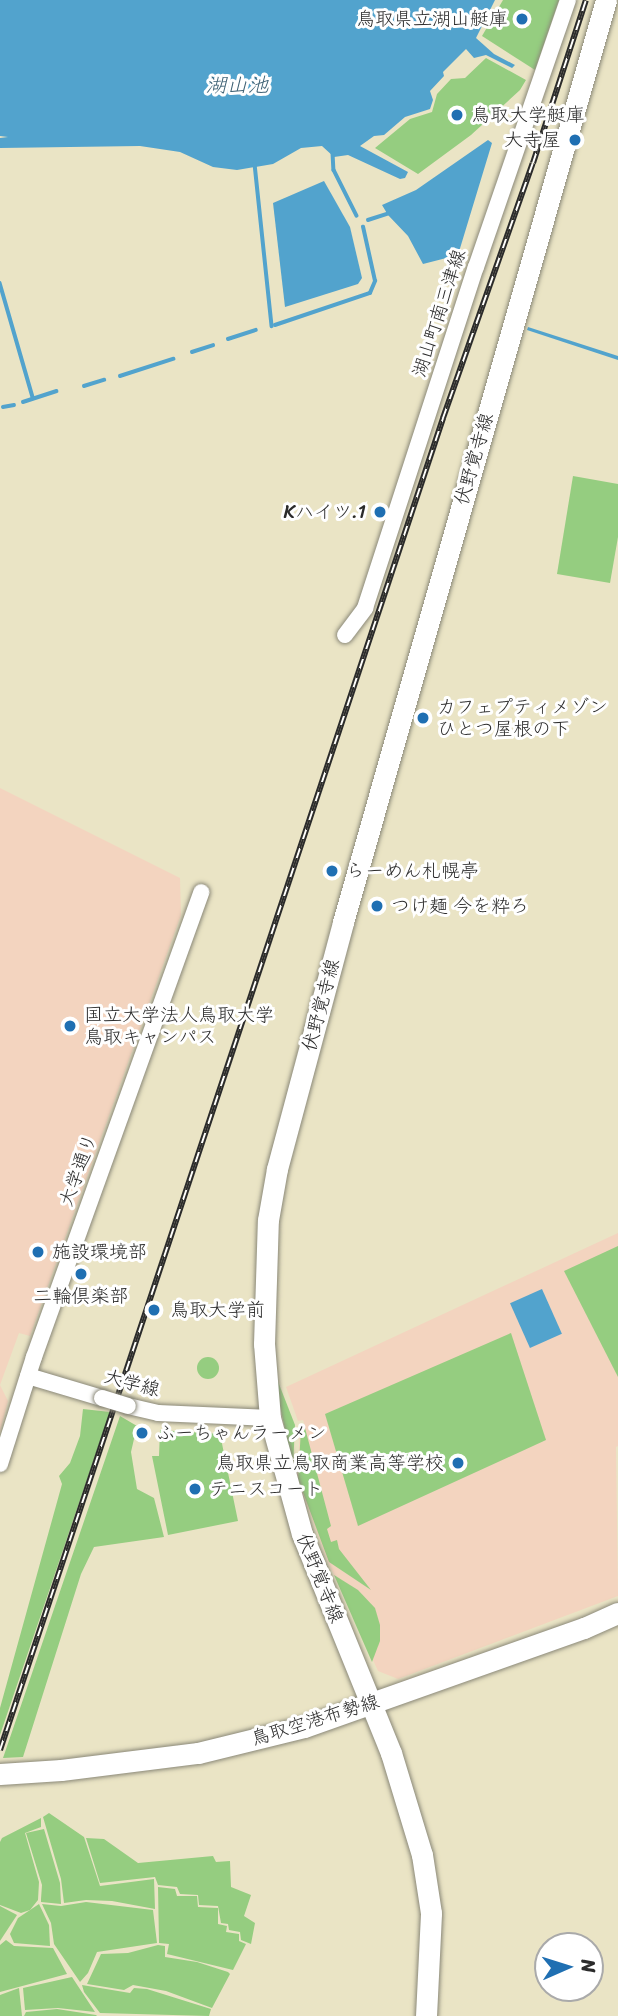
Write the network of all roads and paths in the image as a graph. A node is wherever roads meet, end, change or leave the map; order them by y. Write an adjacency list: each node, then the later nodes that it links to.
1 (568, 0): 3 (street, 湖山町南三津線)
2 (606, 0): 6 (main road, 伏野覚寺線)
3 (345, 635)
4 (201, 892): 5 (street, 大学通り)
5 (28, 1376): 6 (street, 大学線, bridge); 7 (street, 大学通り)
6 (270, 1418): 9 (main road, 伏野覚寺線)
7 (0, 1464)
8 (618, 1613): 9 (main road, 鳥取空港布勢線)
9 (371, 1704): 10 (main road, 鳥取空港布勢線); 11 (main road, 伏野覚寺線)
10 (9, 1773)
11 (426, 2016)

